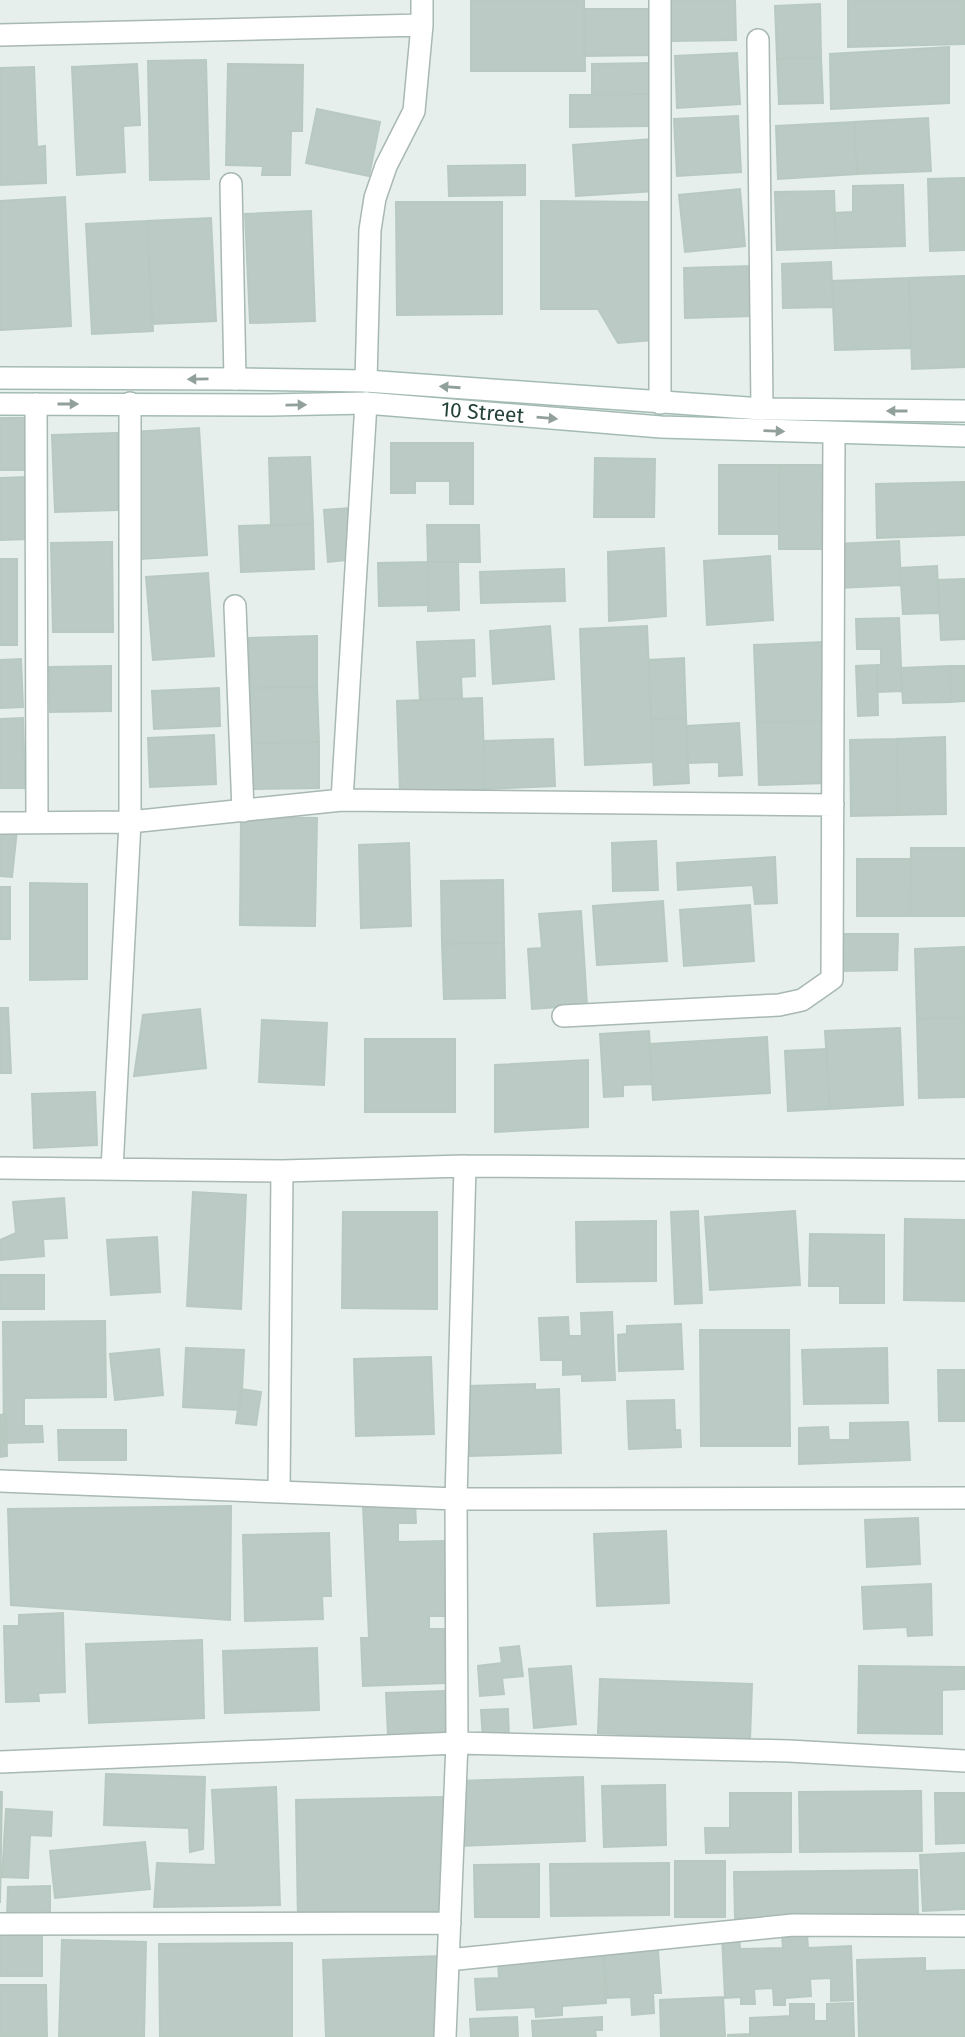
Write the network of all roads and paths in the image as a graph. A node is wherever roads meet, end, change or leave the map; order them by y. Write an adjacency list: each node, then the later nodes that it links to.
1 (422, 0): 3 (street)
2 (660, 0): 12 (street)
3 (422, 25): 4 (street); 9 (street)
4 (0, 35)
5 (758, 40): 15 (street)
6 (231, 184): 8 (street)
7 (0, 378): 8 (street, 10 Street, one-way to 7)
8 (235, 379): 9 (street, 10 Street)
9 (366, 381): 12 (street, 10 Street, one-way to 9)
10 (130, 403): 11 (street, 10 Street, one-way to 11); 14 (street, 10 Street, one-way to 10); 24 (street)
11 (366, 403): 17 (street, 10 Street, one-way to 17); 20 (street)
12 (660, 403): 15 (street, 10 Street)
13 (0, 404): 14 (street, 10 Street)
14 (36, 404): 23 (street)
15 (762, 409): 16 (street, 10 Street, one-way to 15)
16 (965, 411)
17 (834, 433): 18 (street, 10 Street); 21 (street)
18 (965, 436)
19 (234, 606): 22 (street)
20 (342, 800): 21 (street); 22 (street)
21 (833, 805): 26 (street)
22 (243, 811): 24 (street)
23 (37, 822): 24 (street); 25 (street)
24 (130, 822): 29 (street)
25 (0, 823)
26 (563, 1016)
27 (465, 1166): 30 (street); 31 (street); 35 (street)
28 (0, 1168): 29 (street)
29 (112, 1169): 31 (street)
30 (965, 1170)
31 (282, 1171): 33 (street)
32 (0, 1481): 33 (street)
33 (279, 1492): 35 (street)
34 (965, 1498): 35 (street)
35 (456, 1499): 36 (street)
36 (457, 1743): 37 (street); 38 (street); 39 (street)
37 (965, 1761)
38 (0, 1762)
39 (450, 1923): 40 (street); 42 (street)
40 (0, 1924)
41 (965, 1926): 42 (street)
42 (448, 1961): 43 (street)
43 (445, 2037)

